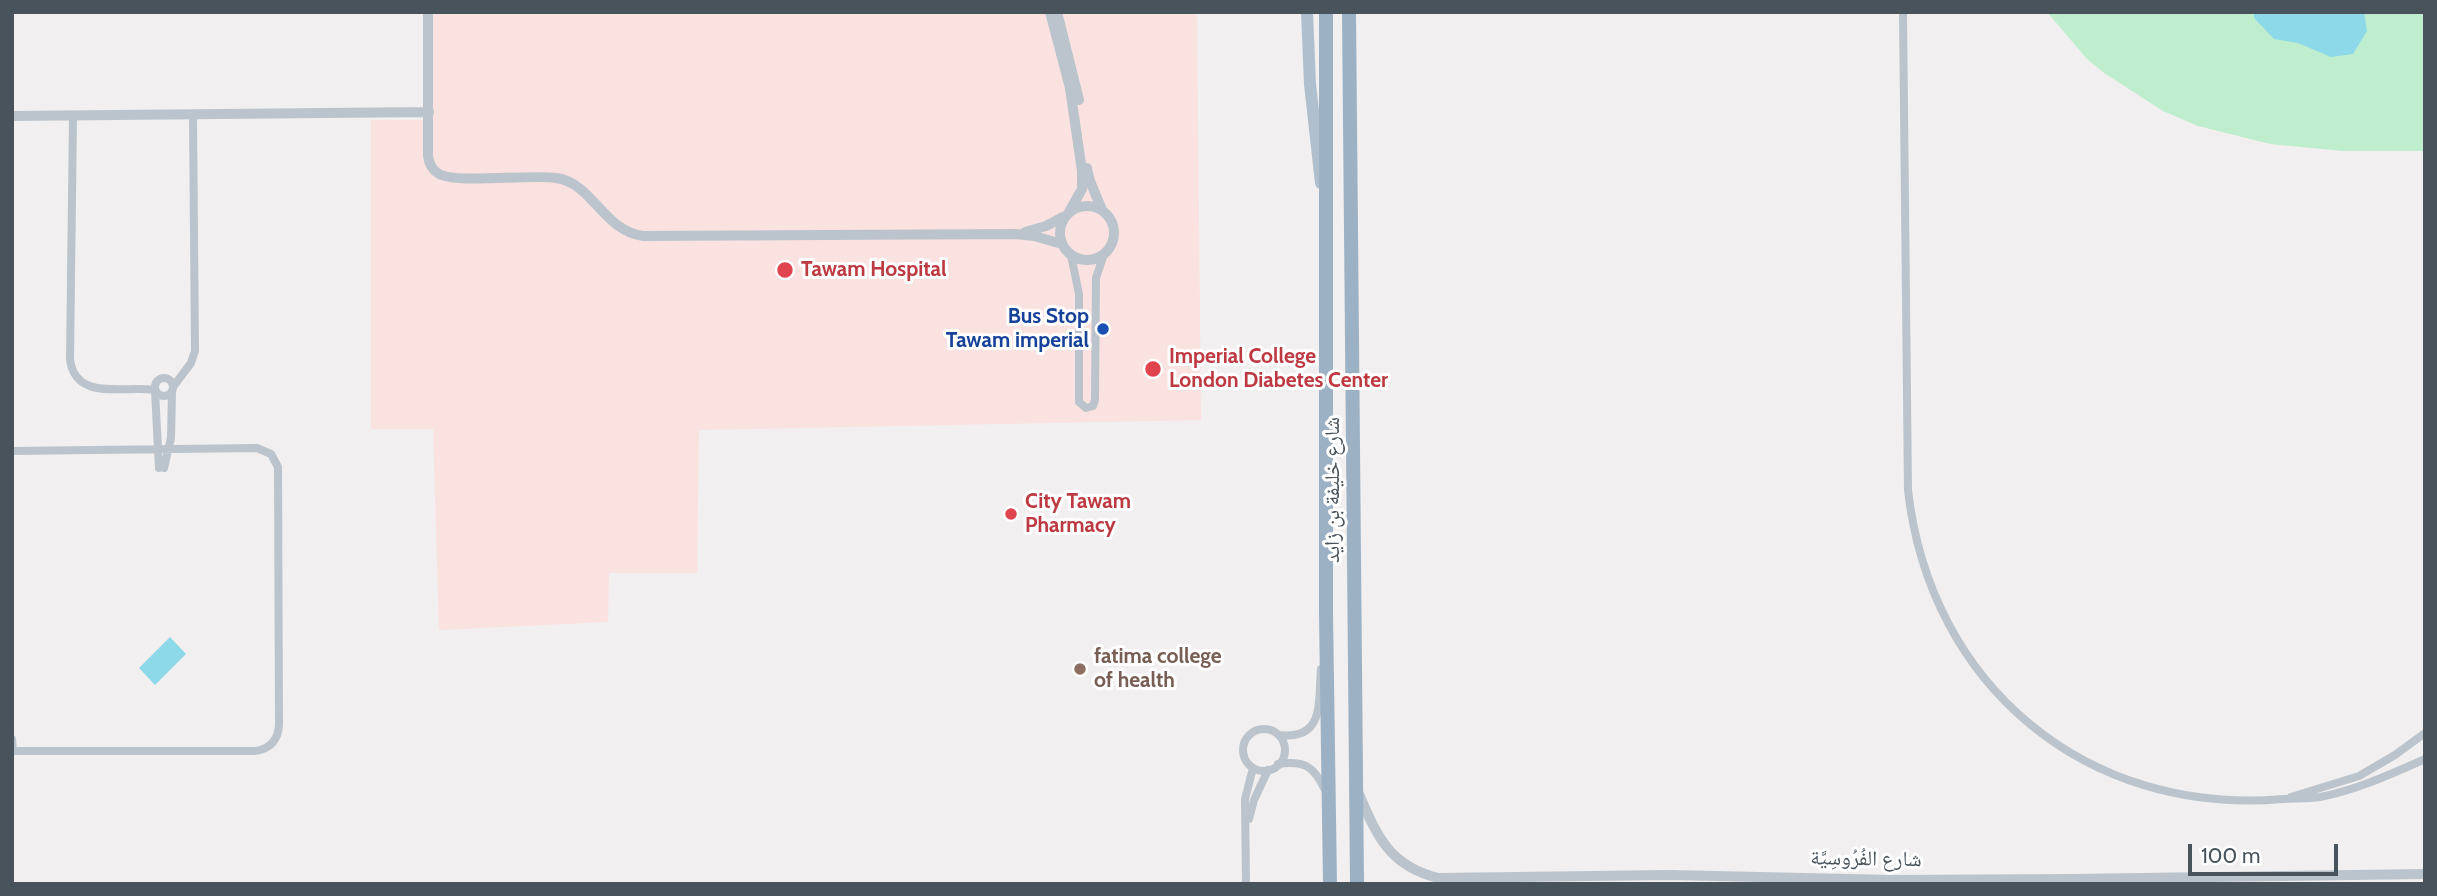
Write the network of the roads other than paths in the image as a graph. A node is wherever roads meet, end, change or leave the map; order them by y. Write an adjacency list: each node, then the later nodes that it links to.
1 (428, 12): 8 (street)
2 (1050, 12): 14 (street)
3 (1057, 12): 12 (street)
4 (1307, 12): 13 (main road, شارع خليفة بن زايد)
5 (1326, 12): 13 (highway, شارع خليفة بن زايد)
6 (1349, 12): 35 (highway, شارع خليفة بن زايد)
7 (1903, 12): 37 (street)
8 (429, 112): 9 (street); 15 (street)
9 (193, 115): 11 (street); 19 (street)
10 (12, 116): 11 (street)
11 (73, 116): 21 (street)
12 (1102, 210): 14 (street); 17 (street)
13 (1326, 212): 26 (highway, شارع خليفة بن زايد)
14 (1067, 214): 15 (street); 16 (street)
15 (1014, 234): 16 (street)
16 (1062, 244): 18 (street)
17 (1104, 254): 18 (street); 18 (street)
18 (1072, 255)
19 (187, 368): 20 (street); 22 (street)
20 (167, 379): 21 (street); 22 (street)
21 (155, 388): 22 (street); 23 (street)
22 (173, 390): 23 (street)
23 (164, 449): 24 (street); 25 (street); 30 (street)
24 (12, 450)
25 (162, 468)
26 (1326, 614): 28 (street); 36 (highway, شارع خليفة بن زايد)
27 (2425, 733): 37 (street)
28 (1279, 735): 32 (street); 33 (street)
29 (12, 739): 30 (street)
30 (12, 751)
31 (2425, 759): 37 (street)
32 (1278, 764): 34 (street); 36 (street)
33 (1253, 768): 34 (street); 38 (street)
34 (1268, 770): 38 (street)
35 (1356, 786): 40 (street, شارع الفُرُوسِيَّة); 43 (highway, شارع خليفة بن زايد)
36 (1329, 799): 42 (highway, شارع خليفة بن زايد)
37 (2289, 799)
38 (1247, 832): 41 (street)
39 (2425, 874): 40 (street, شارع الفُرُوسِيَّة)
40 (2070, 879): 44 (street)
41 (1246, 884)
42 (1330, 884)
43 (1357, 884)
44 (2056, 884)

